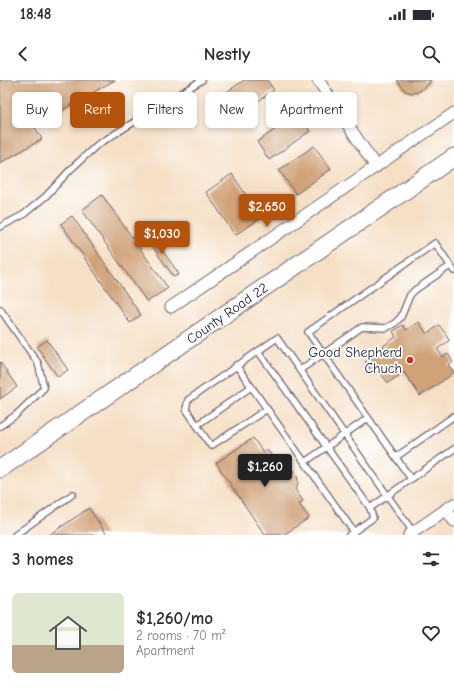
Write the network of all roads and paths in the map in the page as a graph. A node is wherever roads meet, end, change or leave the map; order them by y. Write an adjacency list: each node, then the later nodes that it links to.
1 (202, 80): 6 (lane)
2 (318, 80): 5 (street)
3 (454, 113): 5 (street)
4 (454, 157): 26 (main road, County Road 22)
5 (376, 167): 9 (street)
6 (0, 227)
7 (450, 266): 8 (lane); 12 (lane); 12 (lane)
8 (454, 271)
9 (171, 308)
10 (0, 309): 20 (lane)
11 (258, 350): 13 (lane); 14 (lane); 22 (lane)
12 (323, 354): 14 (lane); 18 (lane)
13 (236, 365): 15 (lane); 19 (lane)
14 (300, 370): 21 (lane)
15 (251, 387): 16 (lane); 19 (lane)
16 (267, 409): 19 (lane); 25 (lane)
17 (454, 416): 24 (lane)
18 (368, 418): 21 (lane); 24 (lane)
19 (196, 425)
20 (0, 426)
21 (344, 435): 22 (lane); 29 (lane)
22 (327, 446): 25 (lane); 31 (lane)
23 (454, 449): 27 (lane)
24 (396, 457): 27 (lane)
25 (305, 462): 33 (lane)
26 (0, 470)
27 (411, 479): 29 (lane)
28 (73, 494): 35 (lane)
29 (387, 496): 31 (lane); 34 (lane)
30 (450, 507): 32 (street); 34 (street)
31 (370, 508): 33 (lane)
32 (454, 521)
33 (351, 533)
34 (411, 534)
35 (15, 535)

